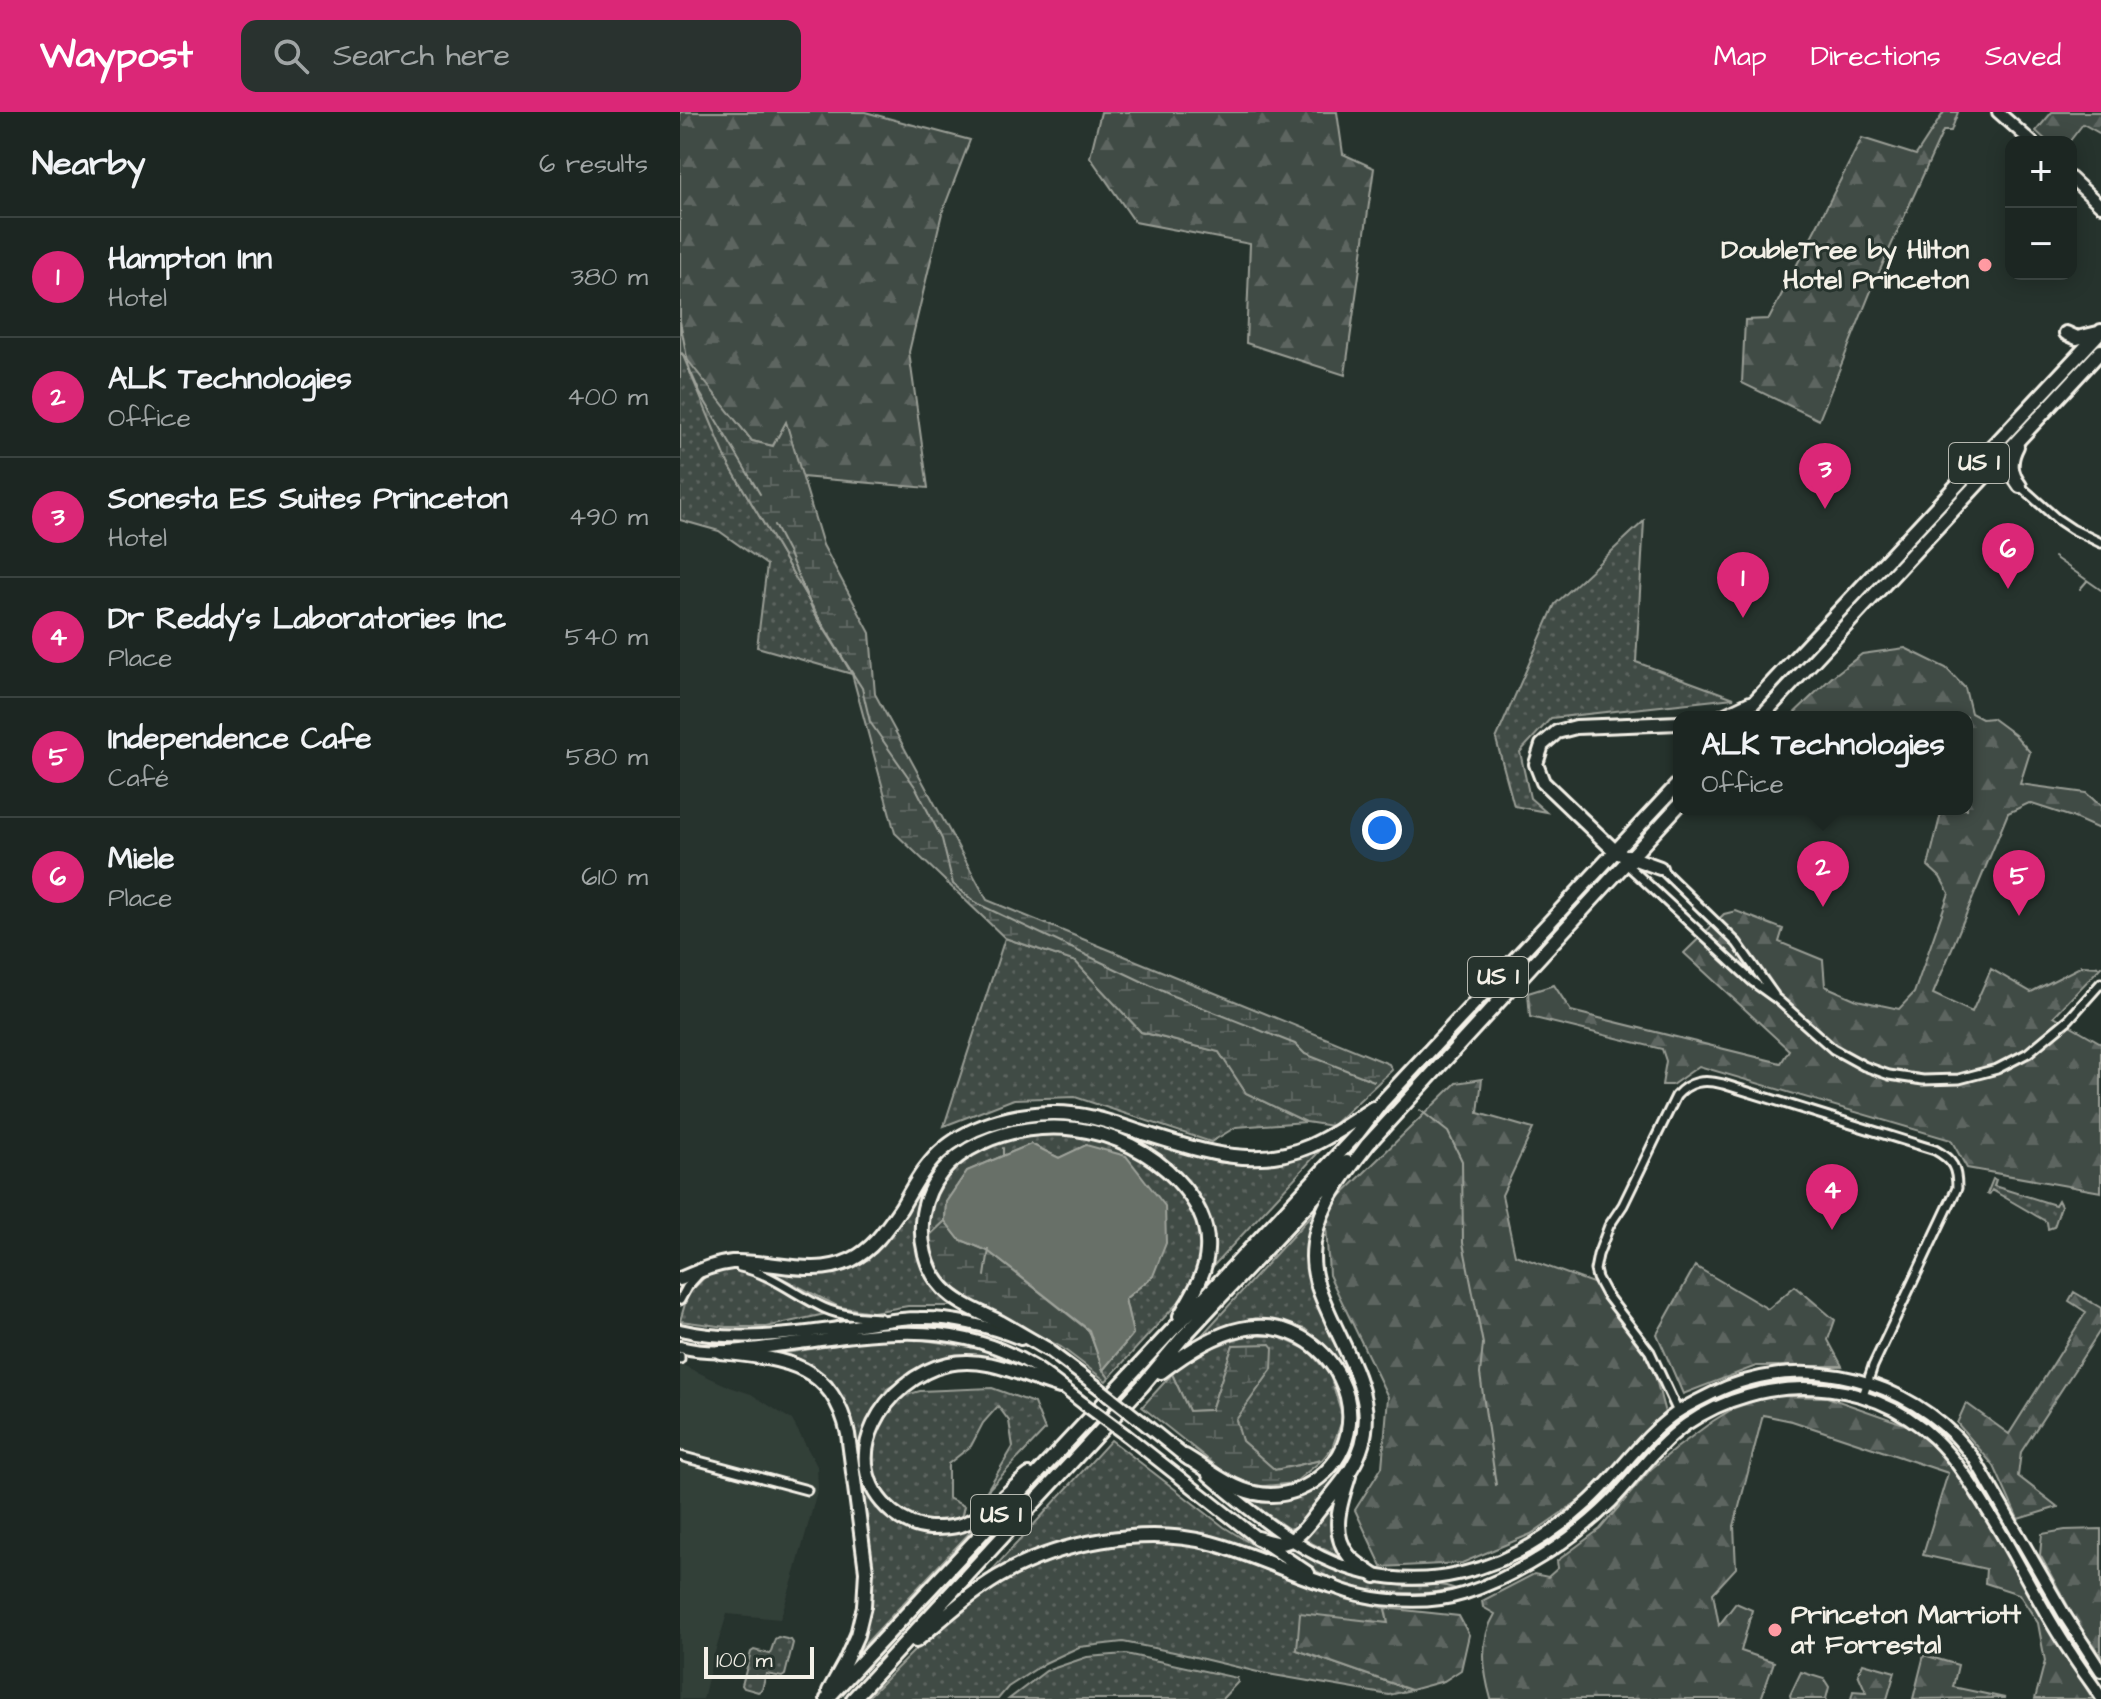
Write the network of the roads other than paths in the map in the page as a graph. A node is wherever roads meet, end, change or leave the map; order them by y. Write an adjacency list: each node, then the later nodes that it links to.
1 (1998, 112): 2 (street)
2 (2025, 136)
3 (2077, 184): 4 (street)
4 (2101, 206)
5 (2101, 332): 8 (highway, US 1); 8 (highway)
6 (2101, 351): 9 (highway, US 1)
7 (2101, 358): 9 (highway)
8 (2068, 367): 14 (highway, US 1)
9 (2082, 372): 10 (highway, US 1)
10 (2021, 437): 11 (highway, US 1); 12 (highway)
11 (1976, 486): 12 (highway); 17 (highway, US 1)
12 (2020, 486): 13 (street)
13 (2101, 543)
14 (1756, 700): 15 (highway); 16 (highway, US 1)
15 (1733, 711)
16 (1746, 711)
17 (1767, 711)
18 (1673, 723): 22 (highway)
19 (1673, 790): 22 (highway, US 1)
20 (1673, 812): 21 (highway, US 1)
21 (1657, 829): 23 (highway, US 1); 24 (highway)
22 (1616, 852): 23 (highway); 27 (highway, US 1)
23 (1628, 860): 24 (highway); 26 (street); 28 (highway, US 1)
24 (1660, 868): 26 (street)
25 (2101, 983): 26 (street)
26 (1778, 1000)
27 (1381, 1103): 29 (highway); 33 (highway, US 1)
28 (1368, 1144): 39 (highway, US 1); 46 (highway)
29 (708, 1267): 30 (highway); 31 (street); 32 (street)
30 (680, 1279)
31 (680, 1300)
32 (890, 1319): 34 (street); 36 (street)
33 (1173, 1329): 36 (highway); 45 (highway, US 1)
34 (680, 1330)
35 (680, 1347): 37 (street)
36 (1047, 1349): 44 (street, bridge)
37 (720, 1352): 40 (street); 55 (highway)
38 (1868, 1382): 41 (street); 42 (street); 42 (street); 52 (street)
39 (1142, 1386): 44 (highway); 53 (highway, US 1)
40 (1060, 1387): 45 (highway); 48 (street, bridge)
41 (1863, 1396): 51 (street); 54 (street)
42 (1678, 1412): 50 (street)
43 (680, 1456): 47 (street)
44 (1185, 1456): 49 (street)
45 (1055, 1457): 55 (highway, US 1)
46 (1351, 1469): 49 (highway); 50 (highway)
47 (807, 1490)
48 (1257, 1538): 49 (highway); 51 (street)
49 (1292, 1540): 50 (street)
50 (1375, 1576)
51 (1332, 1586): 53 (highway)
52 (2101, 1671)
53 (874, 1677): 56 (highway, US 1)
54 (2101, 1697)
55 (825, 1699)
56 (853, 1699)

